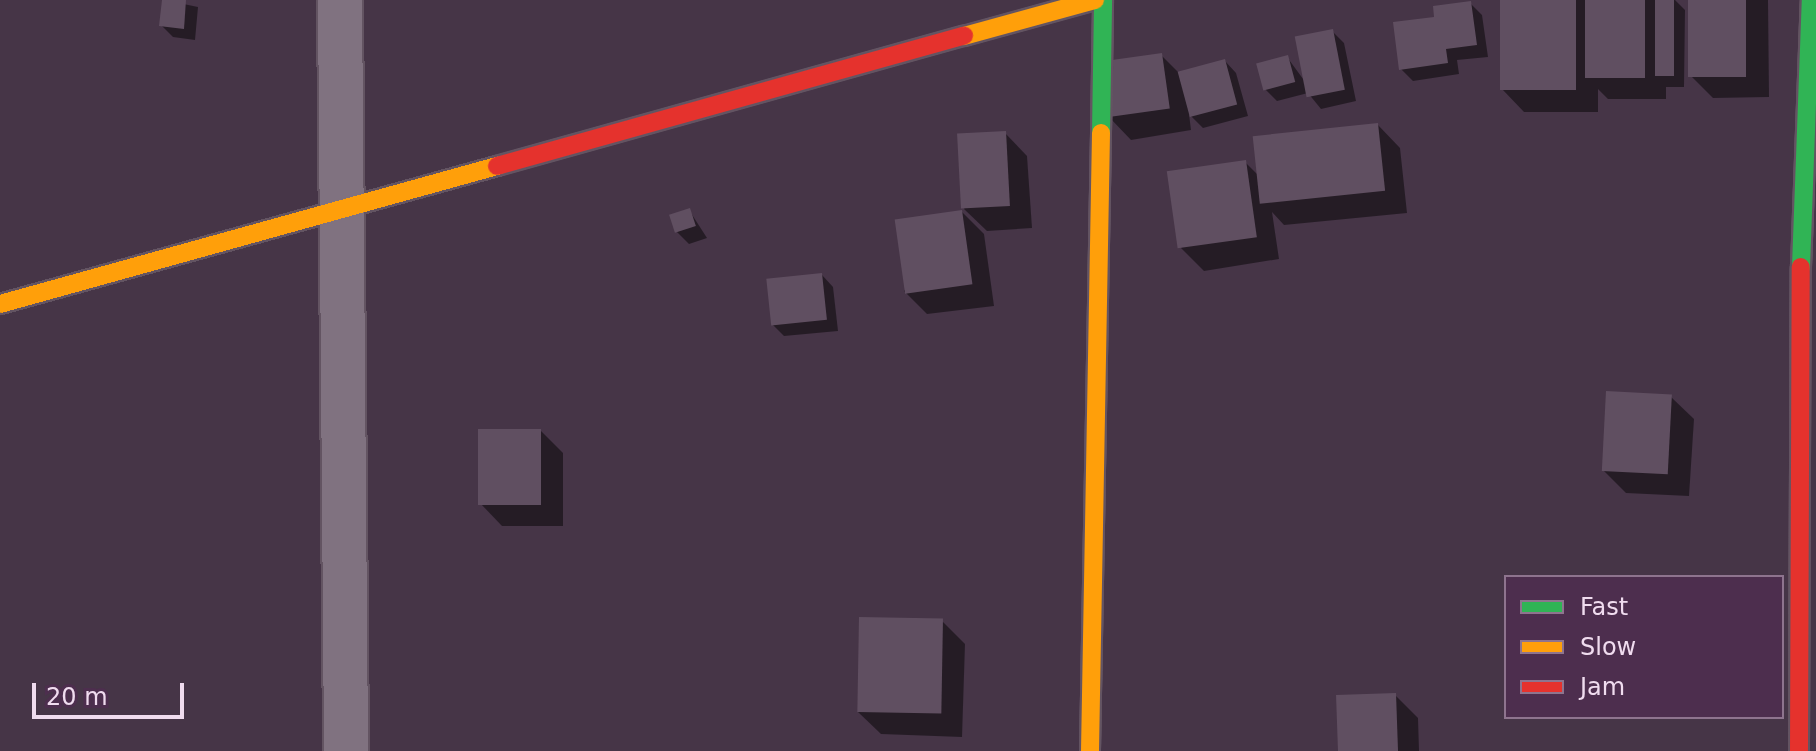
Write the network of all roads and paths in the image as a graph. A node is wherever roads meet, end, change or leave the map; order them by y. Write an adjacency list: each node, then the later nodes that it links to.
1 (340, 0): 5 (street)
2 (1095, 0): 5 (street)
3 (1103, 0): 8 (street)
4 (1811, 0): 9 (street)
5 (343, 208): 6 (street); 7 (street)
6 (0, 304)
7 (346, 751)
8 (1090, 751)
9 (1799, 751)

